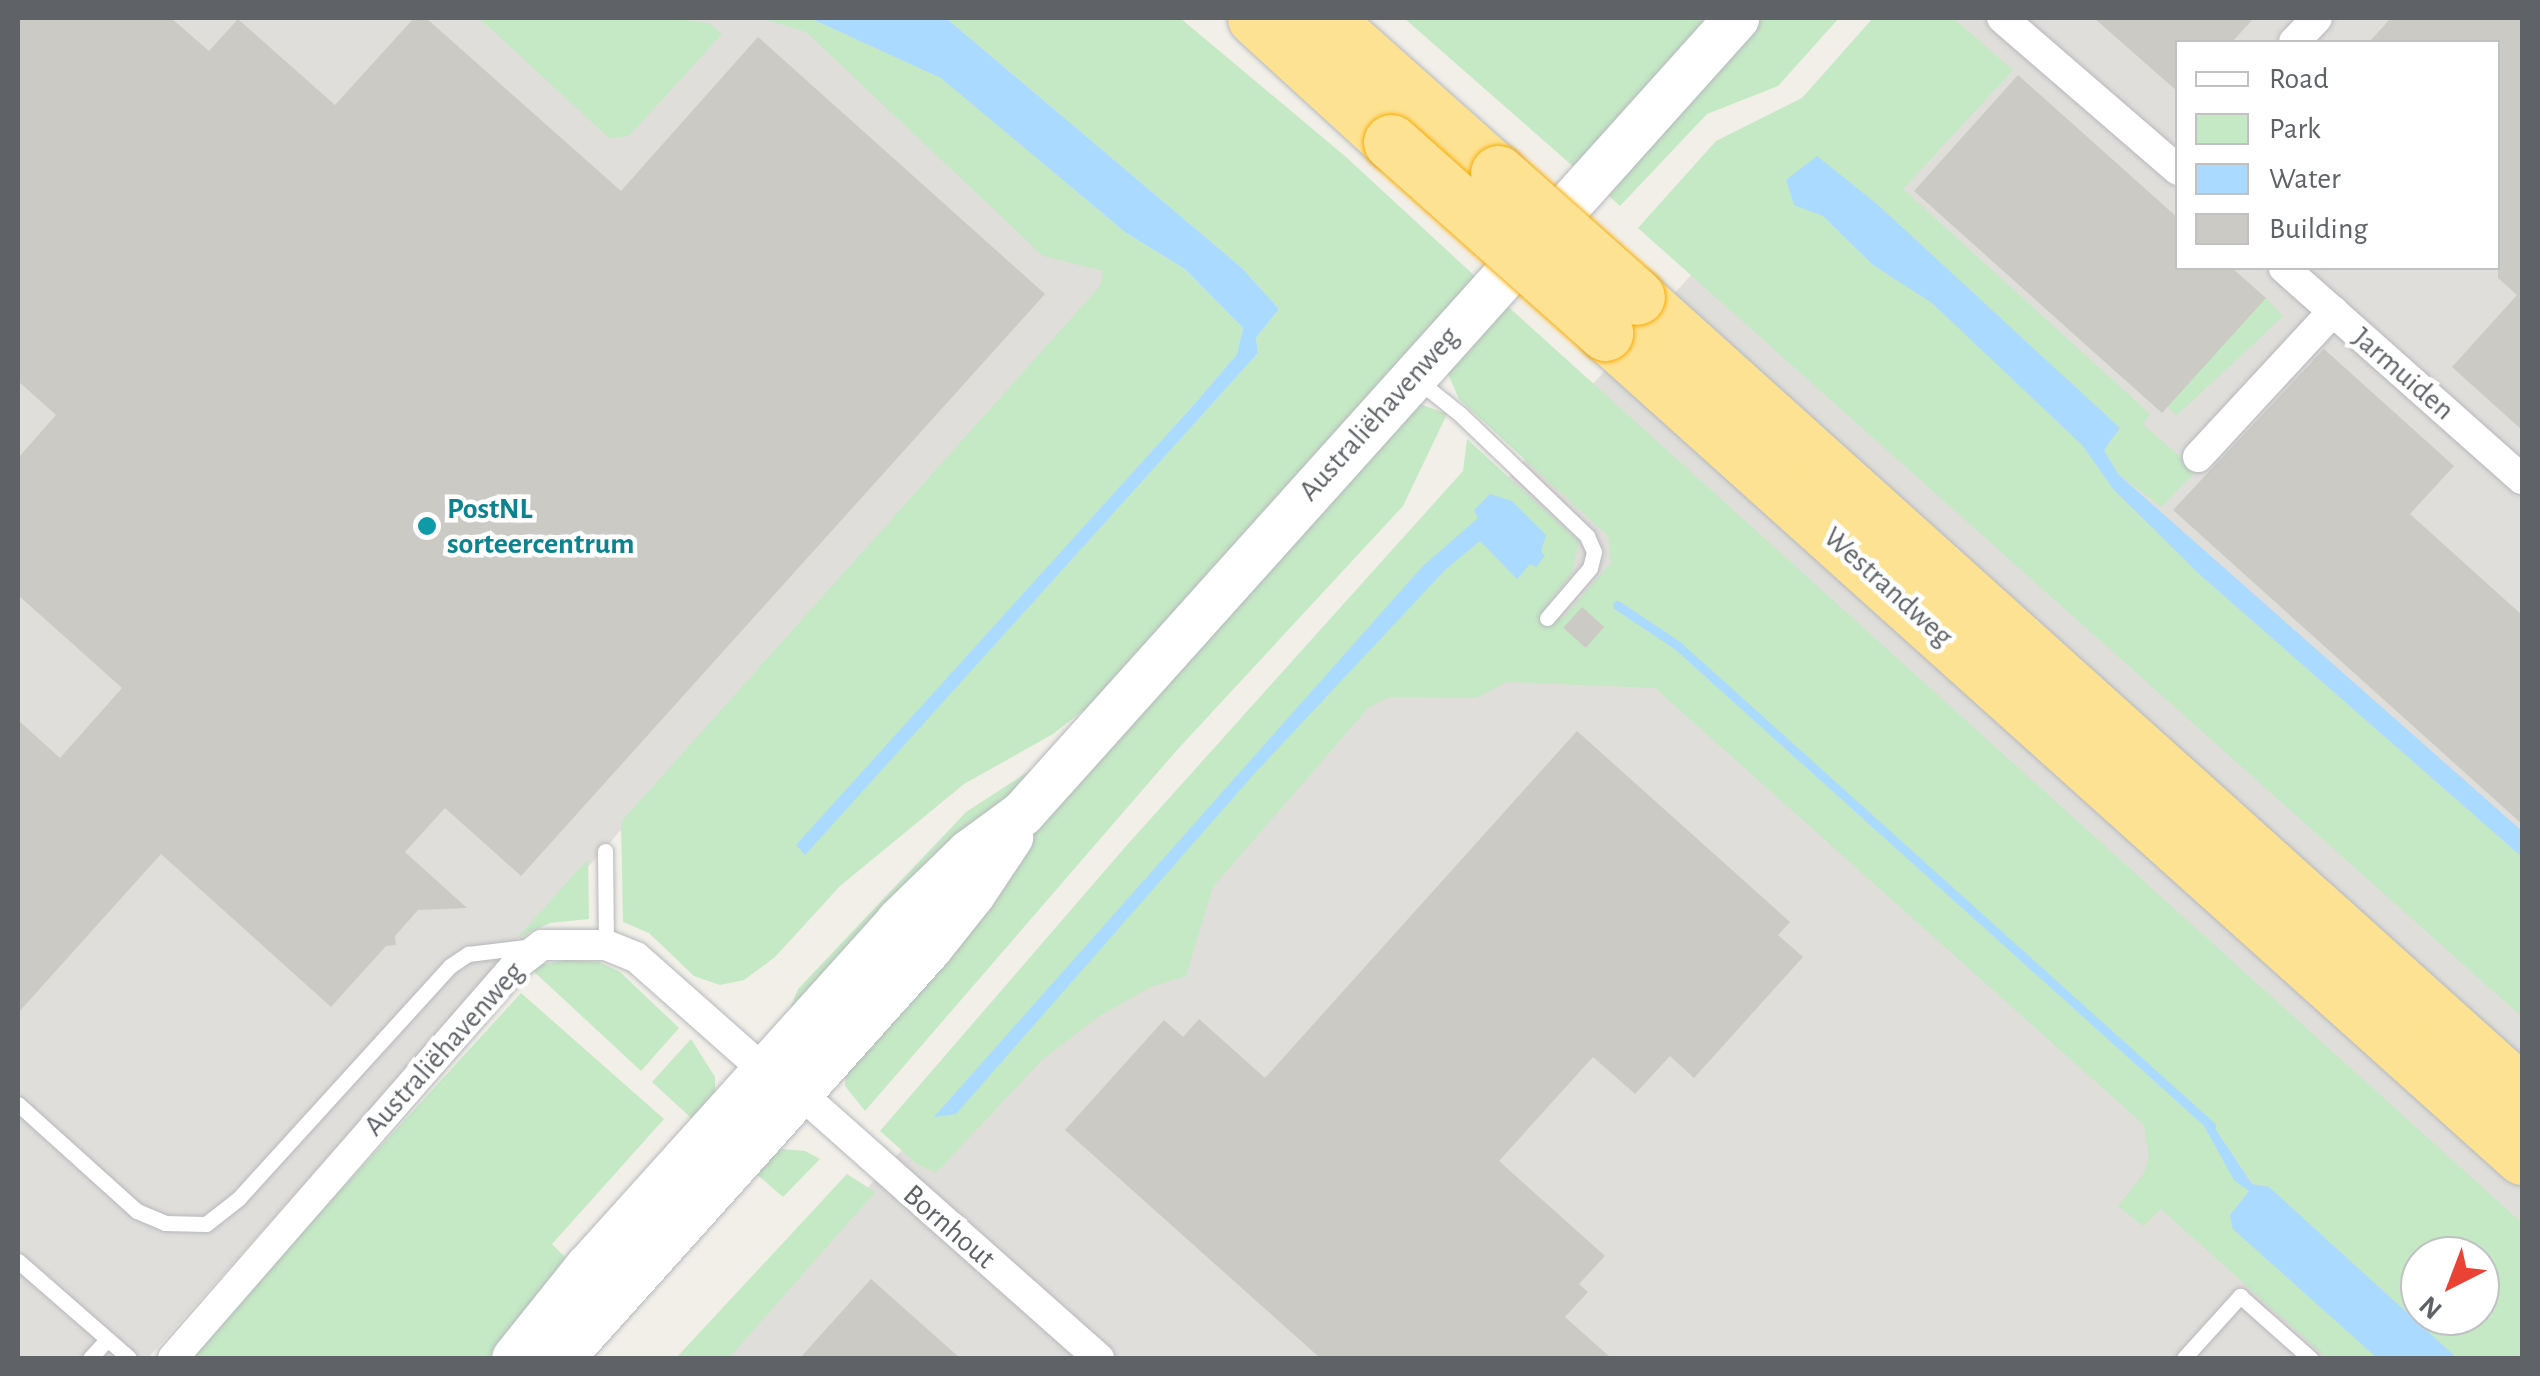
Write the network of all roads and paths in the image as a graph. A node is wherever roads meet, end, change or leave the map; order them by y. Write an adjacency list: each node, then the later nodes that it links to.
1 (1324, 18): 8 (highway, Westrandweg)
2 (1374, 18): 8 (highway)
3 (1736, 18): 13 (street, Australiëhavenweg)
4 (2002, 18): 9 (street)
5 (2317, 18): 7 (street)
6 (1258, 21): 8 (highway, Westrandweg)
7 (2296, 40)
8 (1419, 111): 12 (highway, Westrandweg, bridge); 12 (highway, Westrandweg, bridge)
9 (2175, 167)
10 (2286, 270): 11 (street, Jarmuiden)
11 (2333, 312): 14 (street); 15 (street, Jarmuiden)
12 (1621, 315): 21 (highway, Westrandweg); 23 (highway, Westrandweg)
13 (1412, 376): 16 (lane); 20 (street, Australiëhavenweg)
14 (2198, 457)
15 (2522, 479)
16 (1547, 618)
17 (604, 851): 18 (lane)
18 (606, 945): 19 (street, Australiëhavenweg); 20 (street, Australiëhavenweg)
19 (542, 946): 22 (lane); 28 (street, Australiëhavenweg)
20 (782, 1082): 29 (street, Australiëhavenweg); 30 (street, Australiëhavenweg); 31 (street, Bornhout)
21 (2522, 1093)
22 (18, 1104)
23 (2522, 1157)
24 (18, 1261): 25 (lane)
25 (107, 1340): 26 (lane); 27 (lane)
26 (90, 1358)
27 (129, 1358)
28 (173, 1358)
29 (514, 1358)
30 (560, 1358)
31 (1099, 1358)
32 (2184, 1358): 33 (lane)
33 (2310, 1358)

